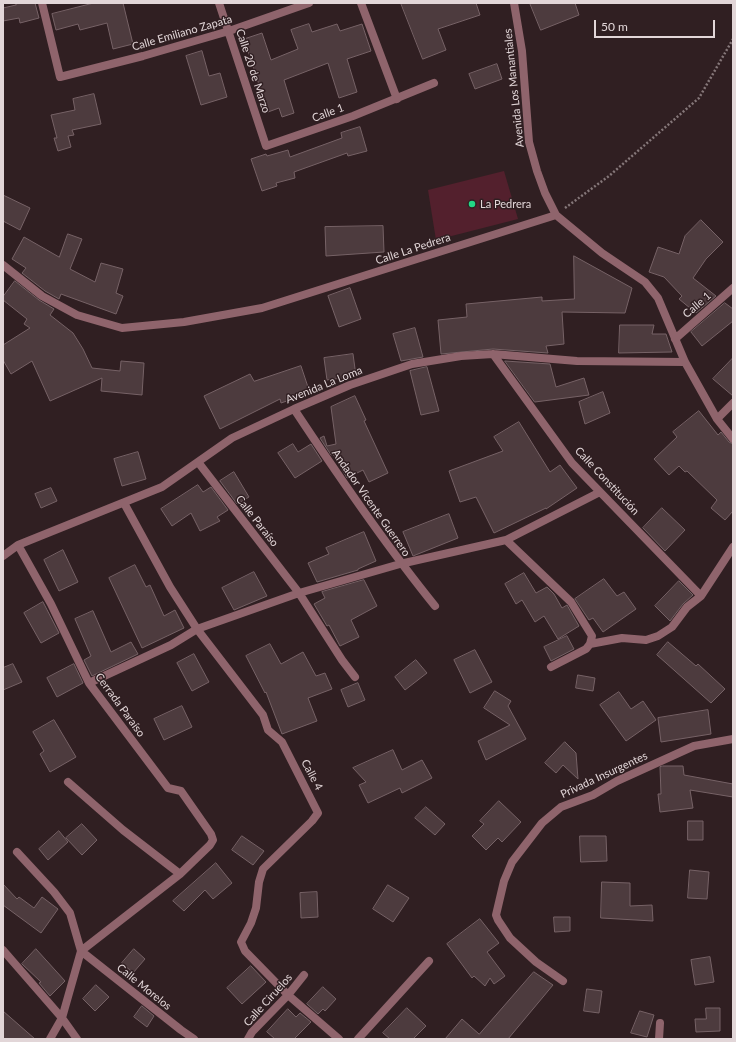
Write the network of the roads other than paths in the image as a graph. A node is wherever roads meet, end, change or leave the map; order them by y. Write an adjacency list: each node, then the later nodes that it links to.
1 (42, 3): 6 (street, Calle Emiliano Zapata)
2 (219, 3): 6 (street, Calle 20 de Marzo)
3 (309, 3): 6 (street, Calle Emiliano Zapata)
4 (361, 3): 8 (street)
5 (514, 3): 10 (street, Avenida Los Manantiales)
6 (229, 31): 9 (street, Calle 20 de Marzo)
7 (434, 83): 8 (street, Calle 1)
8 (397, 99): 9 (street, Calle 1)
9 (266, 146)
10 (556, 215): 11 (street, Calle La Pedrera); 13 (street)
11 (3, 265)
12 (733, 288): 13 (street, Calle 1)
13 (675, 339): 15 (street)
14 (493, 354): 15 (street, Avenida La Loma); 17 (street, Avenida La Loma); 21 (street, Calle Constitución)
15 (685, 362): 18 (street)
16 (733, 402): 18 (street)
17 (294, 409): 20 (street, Avenida La Loma); 27 (street, Andador Vicente Guerrero)
18 (717, 420): 19 (street)
19 (733, 439)
20 (198, 462): 22 (street, Avenida La Loma); 28 (street, Calle Paraíso)
21 (600, 492): 23 (street); 29 (street, Calle Constitución)
22 (124, 503): 24 (street, Avenida La Loma); 31 (street, Calle 4)
23 (506, 540): 27 (street); 32 (street)
24 (18, 545): 26 (street, Avenida La Loma); 35 (street, Cerrada Paraíso)
25 (733, 547): 29 (street)
26 (3, 556)
27 (400, 564): 28 (street); 30 (street, Andador Vicente Guerrero)
28 (299, 593): 31 (street); 34 (street)
29 (701, 596): 32 (street)
30 (435, 606)
31 (197, 629): 35 (street); 45 (street, Calle 4)
32 (590, 644): 33 (street)
33 (550, 667)
34 (355, 677)
35 (89, 683): 39 (street, Cerrada Paraíso)
36 (733, 739): 44 (street, Privada Insurgentes)
37 (68, 782): 39 (street)
38 (17, 852): 41 (street)
39 (180, 874): 41 (street)
40 (3, 950): 46 (street)
41 (81, 951): 46 (street); 50 (street, Calle Morelos)
42 (429, 961): 53 (street)
43 (304, 976): 45 (street, Calle Ciruelos)
44 (563, 981)
45 (288, 995): 51 (street, Calle Ciruelos); 52 (street, Calle 4)
46 (62, 1018): 48 (street); 49 (street)
47 (660, 1023): 54 (street)
48 (50, 1039)
49 (77, 1039)
50 (194, 1039)
51 (248, 1039)
52 (339, 1039)
53 (358, 1039)
54 (659, 1039)

